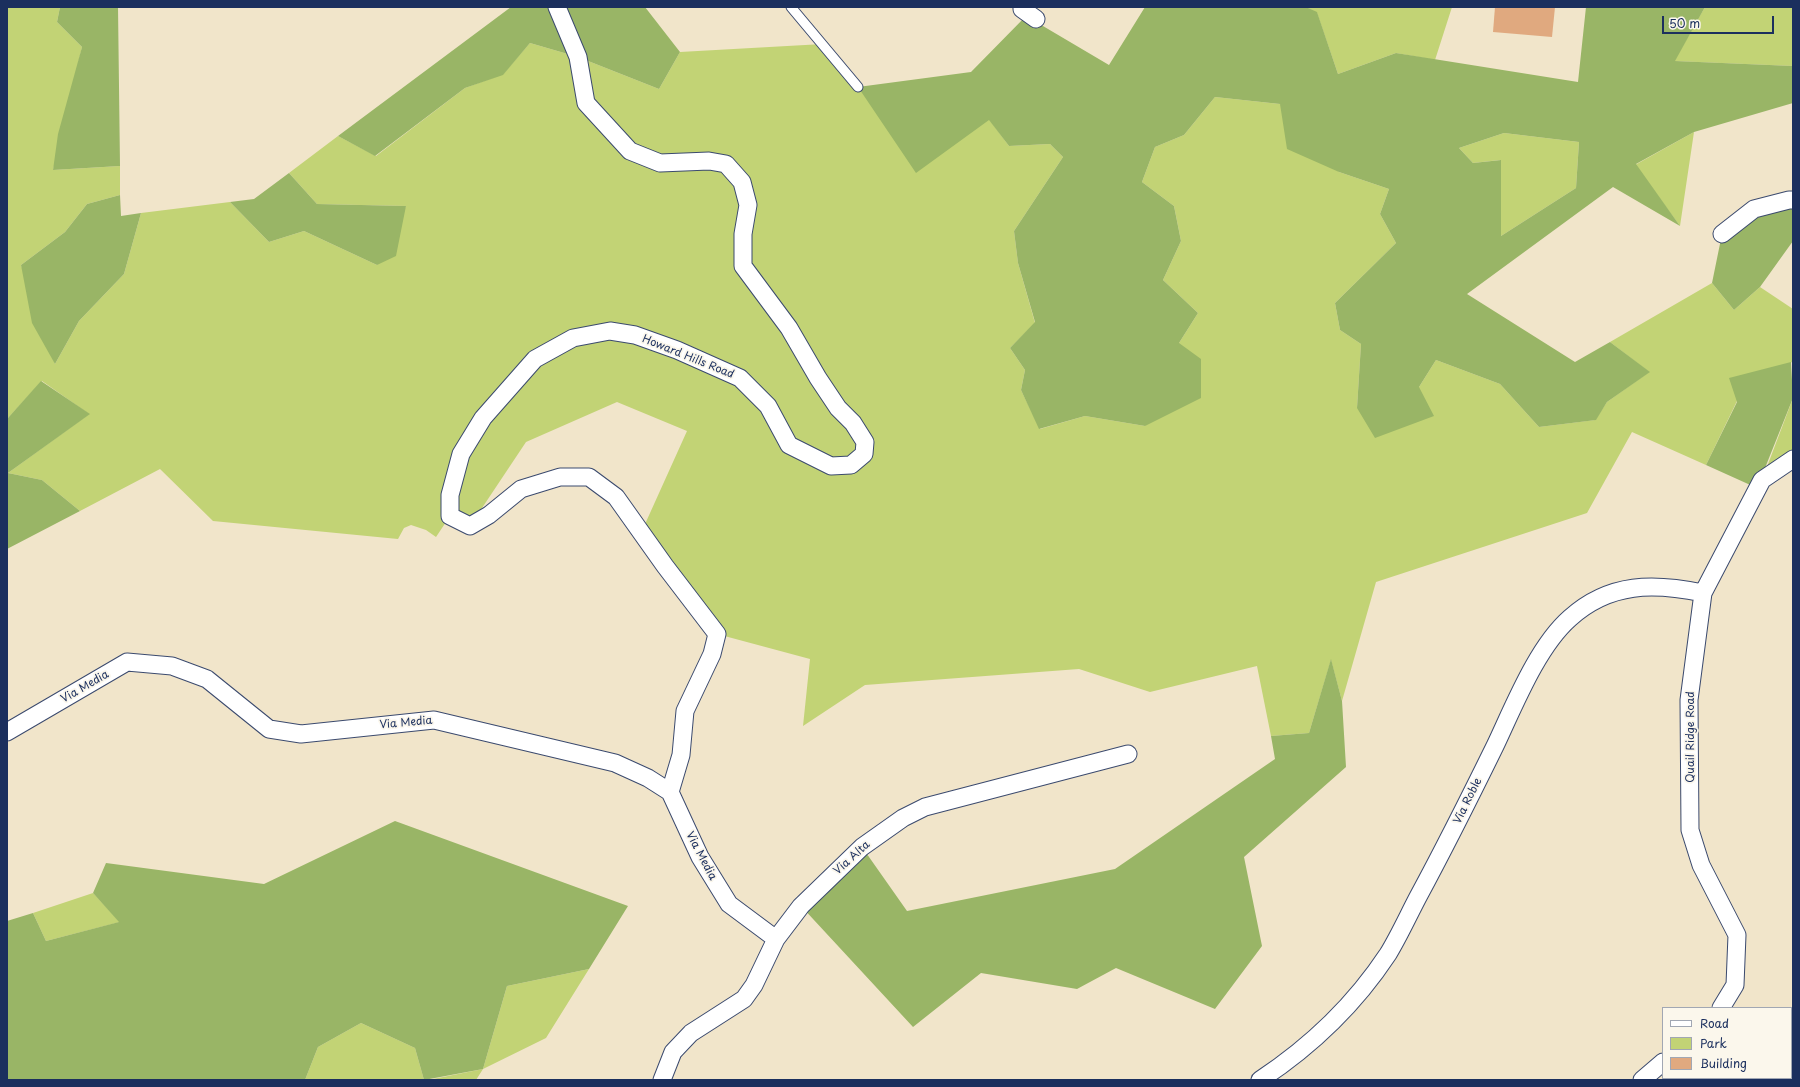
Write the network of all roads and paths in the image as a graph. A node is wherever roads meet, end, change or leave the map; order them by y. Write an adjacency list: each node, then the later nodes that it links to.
1 (557, 7): 12 (street, Howard Hills Road)
2 (791, 7): 5 (lane)
3 (1022, 7): 4 (street)
4 (1036, 19)
5 (858, 87)
6 (1793, 200): 7 (street)
7 (1722, 234)
8 (1793, 459): 9 (street, Quail Ridge Road)
9 (1704, 592): 14 (street, Quail Ridge Road); 17 (street, Via Roble)
10 (7, 732): 12 (street, Via Media)
11 (1128, 754): 13 (street, Via Alta)
12 (670, 792): 13 (street, Via Media)
13 (776, 939): 16 (street, Via Alta)
14 (1722, 1007)
15 (1662, 1063): 18 (street)
16 (662, 1080)
17 (1260, 1080)
18 (1642, 1080)

